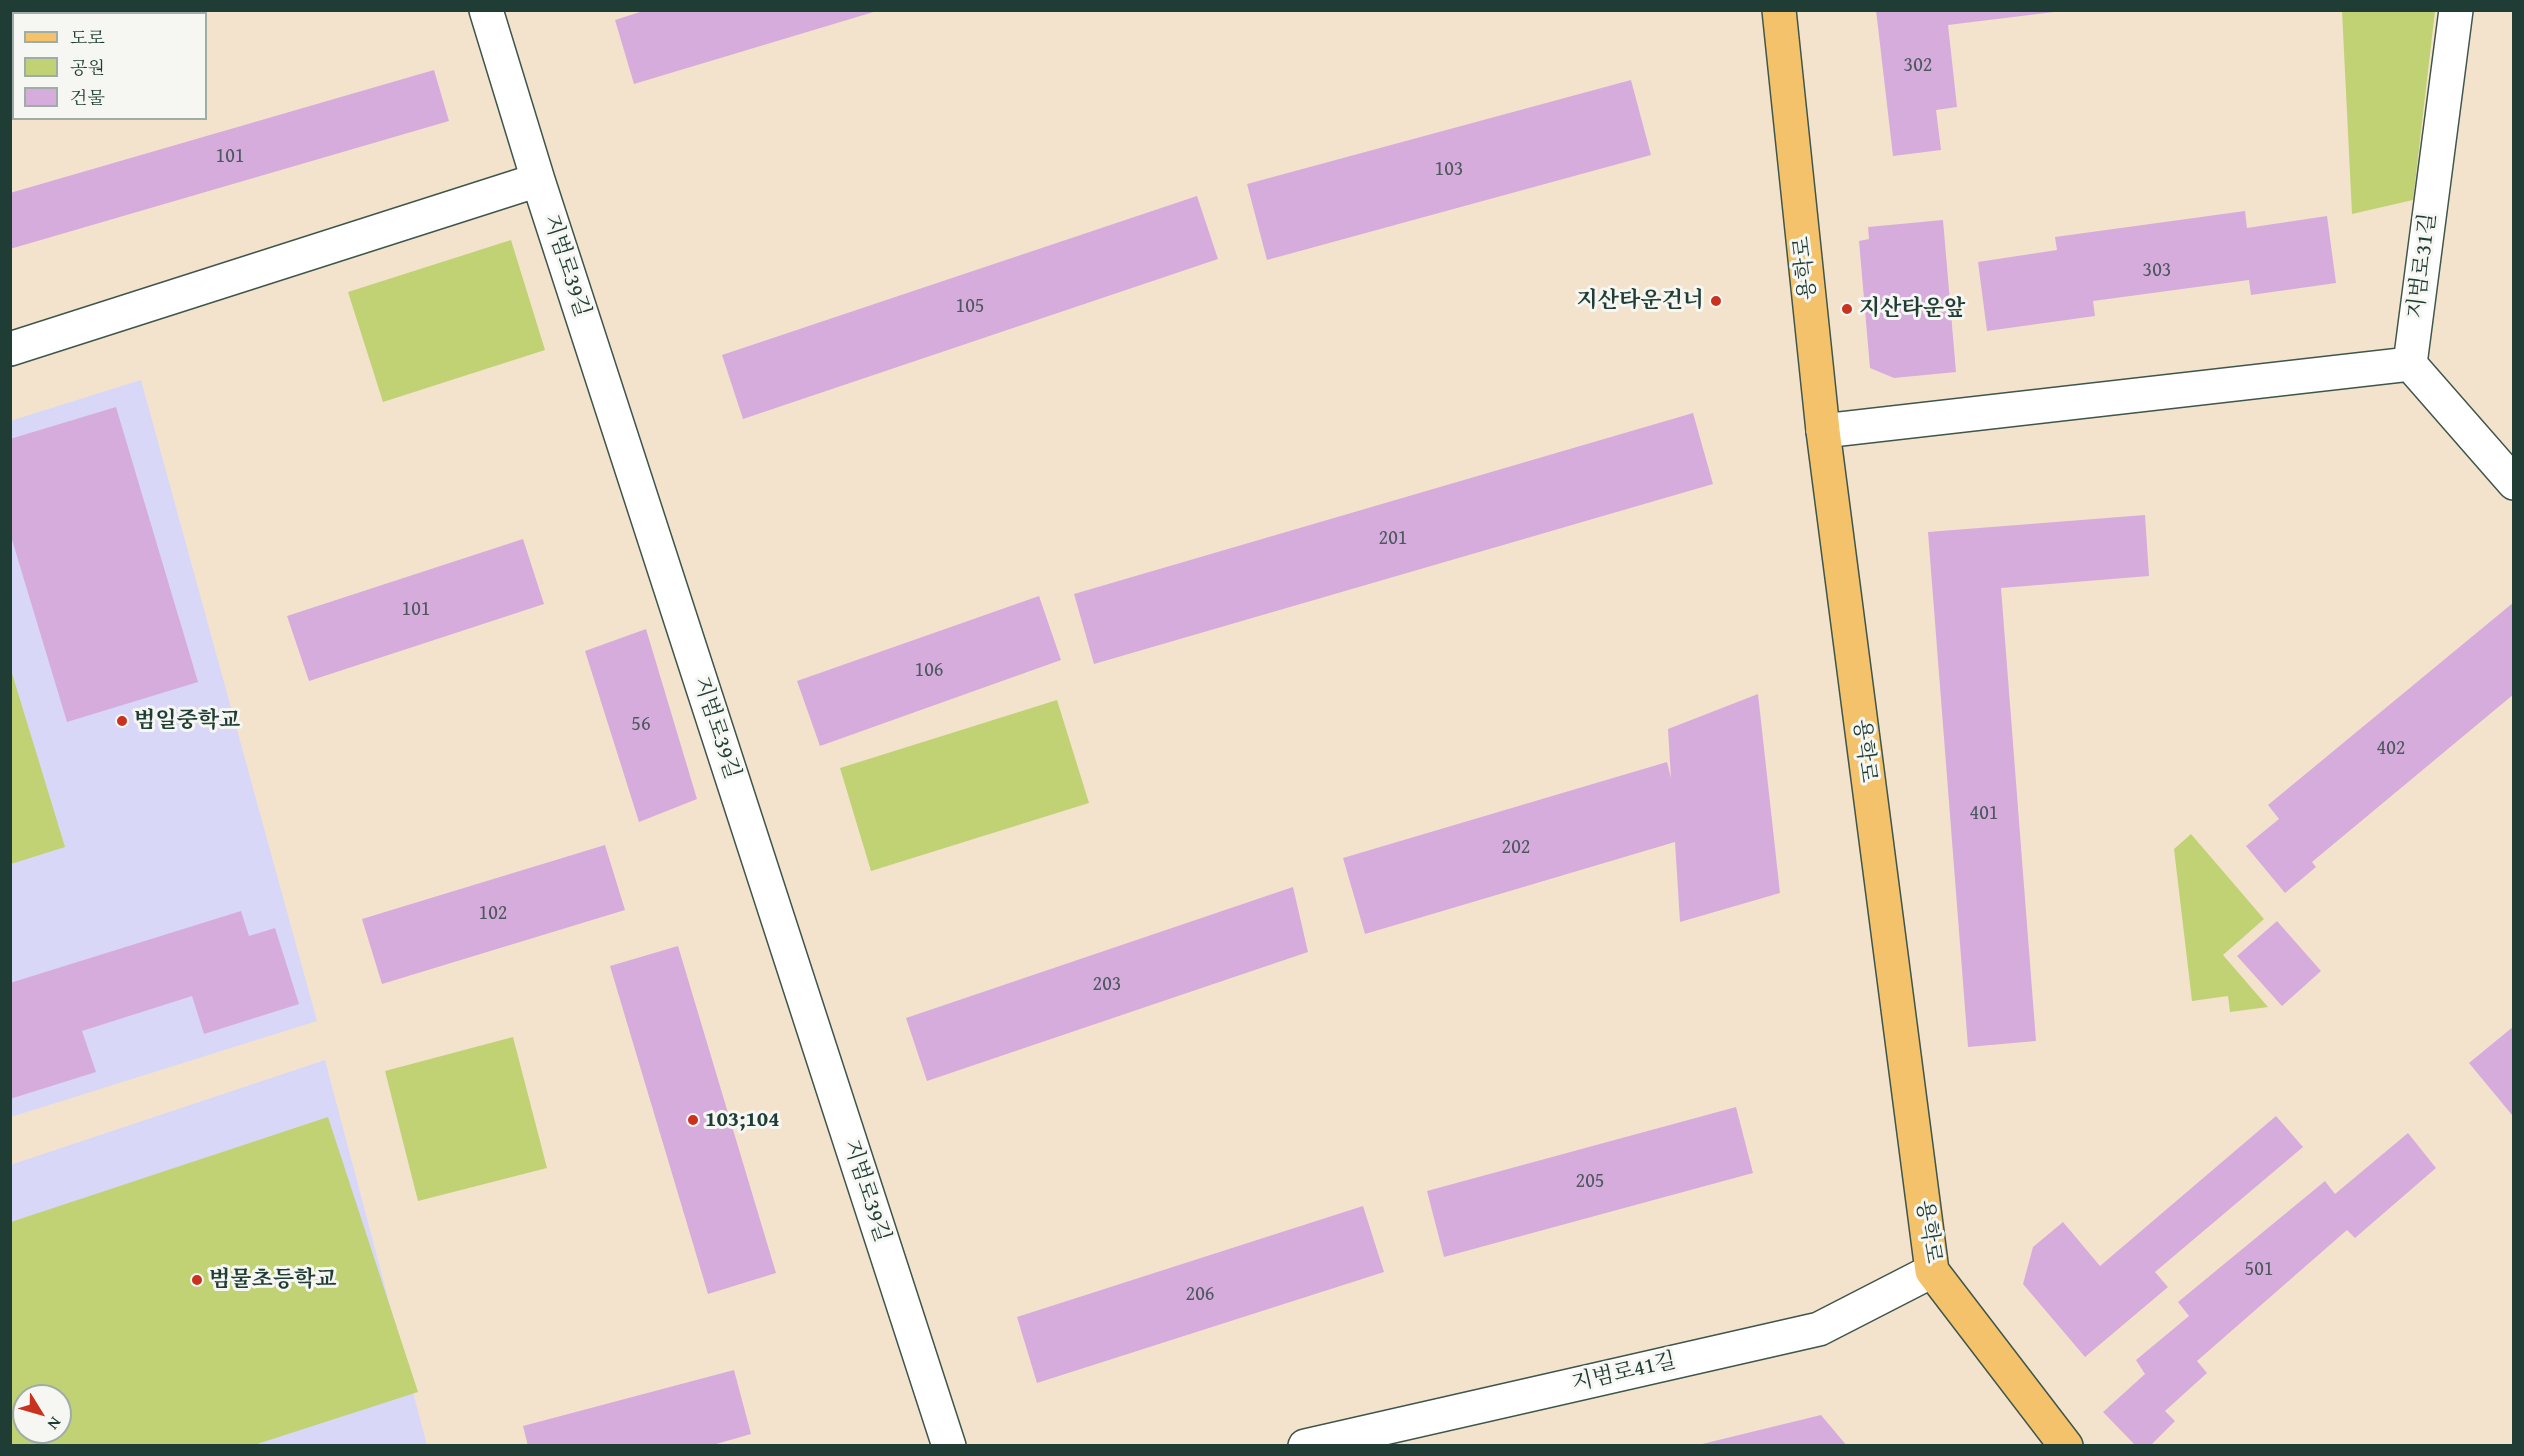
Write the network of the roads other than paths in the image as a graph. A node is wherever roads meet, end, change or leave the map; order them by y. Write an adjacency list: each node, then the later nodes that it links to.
1 (486, 10): 4 (street, 지범로39길)
2 (1779, 10): 7 (main road, 용학로)
3 (2456, 10): 6 (street, 지범로31길)
4 (538, 180): 5 (street); 10 (street, 지범로39길)
5 (10, 349)
6 (2410, 364): 7 (street); 8 (street)
7 (1823, 431): 9 (main road, 용학로)
8 (2514, 483)
9 (1932, 1271): 11 (street, 지범로41길); 12 (main road, 용학로)
10 (949, 1446)
11 (1305, 1446)
12 (2066, 1446)

